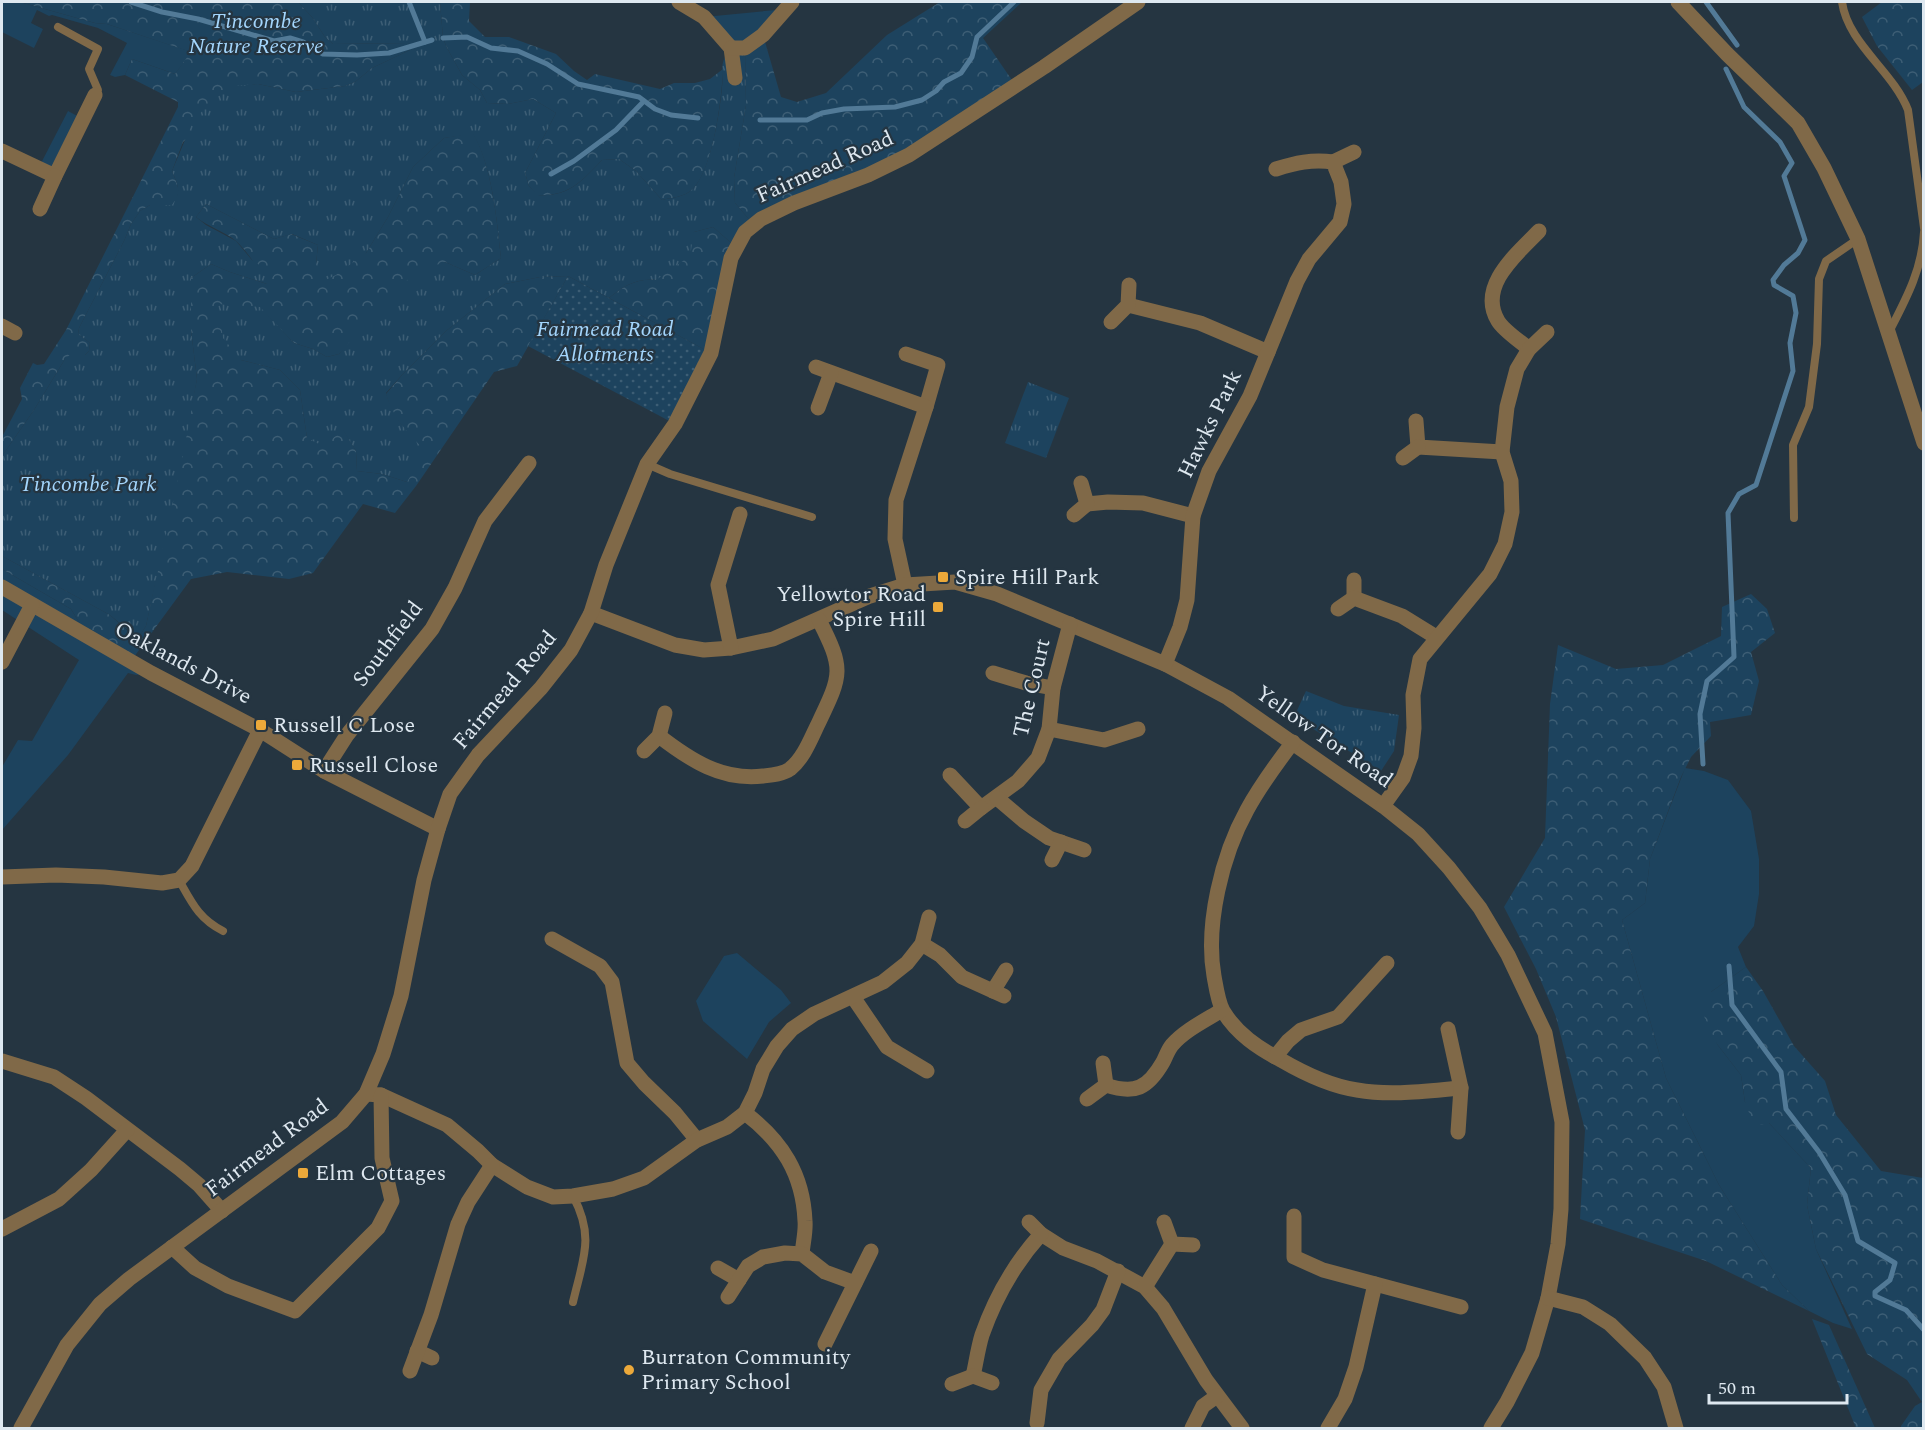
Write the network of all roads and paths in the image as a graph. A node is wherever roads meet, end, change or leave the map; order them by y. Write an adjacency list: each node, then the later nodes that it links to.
1 (679, 2): 7 (street)
2 (792, 2): 7 (street)
3 (1138, 2): 37 (street, Fairmead Road)
4 (1678, 2): 18 (street)
5 (1842, 2): 16 (lane)
6 (58, 27): 9 (lane)
7 (731, 48): 8 (street)
8 (735, 78)
9 (95, 95): 14 (street)
10 (2, 151): 14 (street)
11 (1354, 152): 12 (street)
12 (1333, 162): 13 (street); 25 (street, Hawks Park)
13 (1276, 169)
14 (55, 176): 15 (street)
15 (40, 209)
16 (1923, 230): 23 (lane)
17 (1539, 231): 24 (street)
18 (1858, 239): 23 (street); 44 (lane)
19 (1129, 285): 20 (street)
20 (1128, 305): 21 (street); 25 (street, Hawks Park)
21 (1111, 322)
22 (1547, 332): 24 (street)
23 (1888, 333): 32 (street)
24 (1529, 349): 34 (street)
25 (1268, 352): 42 (street, Hawks Park)
26 (906, 354): 29 (street)
27 (816, 367): 28 (street)
28 (831, 373): 29 (street); 30 (street)
29 (926, 407): 46 (street)
30 (818, 408)
31 (1416, 422): 33 (street)
32 (1923, 443)
33 (1418, 447): 34 (street); 35 (street)
34 (1502, 452): 54 (street)
35 (1403, 458)
36 (529, 463): 67 (street, Southfield)
37 (647, 464): 43 (lane); 51 (street, Fairmead Road)
38 (1082, 483): 39 (street)
39 (1087, 504): 41 (street); 42 (street, Hawks Park)
40 (740, 514): 55 (street)
41 (1074, 515)
42 (1193, 516): 57 (street, Hawks Park)
43 (812, 517)
44 (1794, 518)
45 (1354, 580): 48 (street)
46 (905, 585): 52 (street, Yellow Tor Road); 53 (street, Yellow Tor Road)
47 (2, 587): 49 (street, Oaklands Drive)
48 (1354, 598): 50 (street); 54 (street)
49 (32, 605): 56 (street); 63 (street, Oaklands Drive)
50 (1338, 609)
51 (591, 614): 55 (street, Yellow Tor Road); 73 (street, Fairmead Road)
52 (819, 620): 55 (street, Yellow Tor Road); 64 (street)
53 (1070, 624): 57 (street, Yellow Tor Road); 59 (street, The Court)
54 (1436, 637): 70 (street)
55 (731, 648)
56 (2, 662)
57 (1165, 664): 65 (street, Yellow Tor Road)
58 (993, 673): 59 (street)
59 (1053, 687): 61 (street, The Court)
60 (665, 713): 64 (street)
61 (1049, 729): 62 (street); 69 (street, The Court)
62 (1138, 729)
63 (260, 730): 67 (street, Oaklands Drive); 78 (street)
64 (659, 736): 66 (street)
65 (1293, 742): 70 (street, Yellow Tor Road); 86 (street)
66 (644, 751)
67 (324, 771): 73 (street, Oaklands Drive)
68 (950, 775): 71 (street)
69 (997, 798): 71 (street, The Court); 74 (street)
70 (1383, 806): 120 (street, Yellow Tor Road)
71 (981, 808): 72 (street, The Court)
72 (965, 821)
73 (438, 829): 94 (street, Fairmead Road)
74 (1061, 842): 75 (street); 76 (street)
75 (1084, 850)
76 (1052, 860)
77 (2, 877): 78 (street)
78 (179, 880): 80 (lane)
79 (929, 917): 82 (street)
80 (223, 931)
81 (552, 939): 99 (street)
82 (922, 944): 84 (street); 85 (street)
83 (1387, 963): 88 (street)
84 (1006, 969)
85 (853, 997): 91 (street); 96 (street)
86 (1222, 1010): 88 (street); 92 (street)
87 (1448, 1029): 93 (street)
88 (1275, 1057): 93 (street)
89 (2, 1061): 97 (street)
90 (1103, 1064): 92 (street)
91 (927, 1071)
92 (1106, 1085): 95 (street)
93 (1461, 1088): 98 (street)
94 (373, 1095): 100 (street); 102 (street, Fairmead Road); 110 (street)
95 (1087, 1099)
96 (745, 1113): 99 (street); 112 (street)
97 (127, 1130): 102 (street); 106 (street)
98 (1458, 1132)
99 (697, 1140): 101 (street)
100 (492, 1165): 101 (street); 124 (street)
101 (573, 1196): 121 (lane)
102 (222, 1211): 110 (street, Fairmead Road)
103 (1294, 1216): 117 (street)
104 (1029, 1222): 107 (street)
105 (1164, 1222): 108 (street)
106 (2, 1229)
107 (1041, 1234): 114 (street); 127 (street)
108 (1172, 1244): 109 (street); 118 (street)
109 (1193, 1245)
110 (172, 1247): 132 (street, Fairmead Road)
111 (871, 1251): 116 (street)
112 (802, 1254): 115 (street); 116 (street)
113 (718, 1268): 115 (street)
114 (1118, 1271): 118 (street); 131 (street)
115 (739, 1280): 119 (street)
116 (855, 1283): 123 (street)
117 (1375, 1284): 122 (street); 135 (street)
118 (1144, 1287): 130 (street)
119 (728, 1297)
120 (1548, 1298): 136 (street, Yellow Tor Road); 137 (street)
121 (573, 1302)
122 (1461, 1306)
123 (825, 1344)
124 (417, 1351): 125 (street); 126 (street)
125 (432, 1358)
126 (410, 1371)
127 (973, 1376): 128 (street); 129 (street)
128 (992, 1383)
129 (952, 1384)
130 (1217, 1396): 133 (street); 134 (street)
131 (1037, 1423)
132 (21, 1428)
133 (1192, 1428)
134 (1242, 1428)
135 (1328, 1428)
136 (1491, 1428)
137 (1676, 1428)

